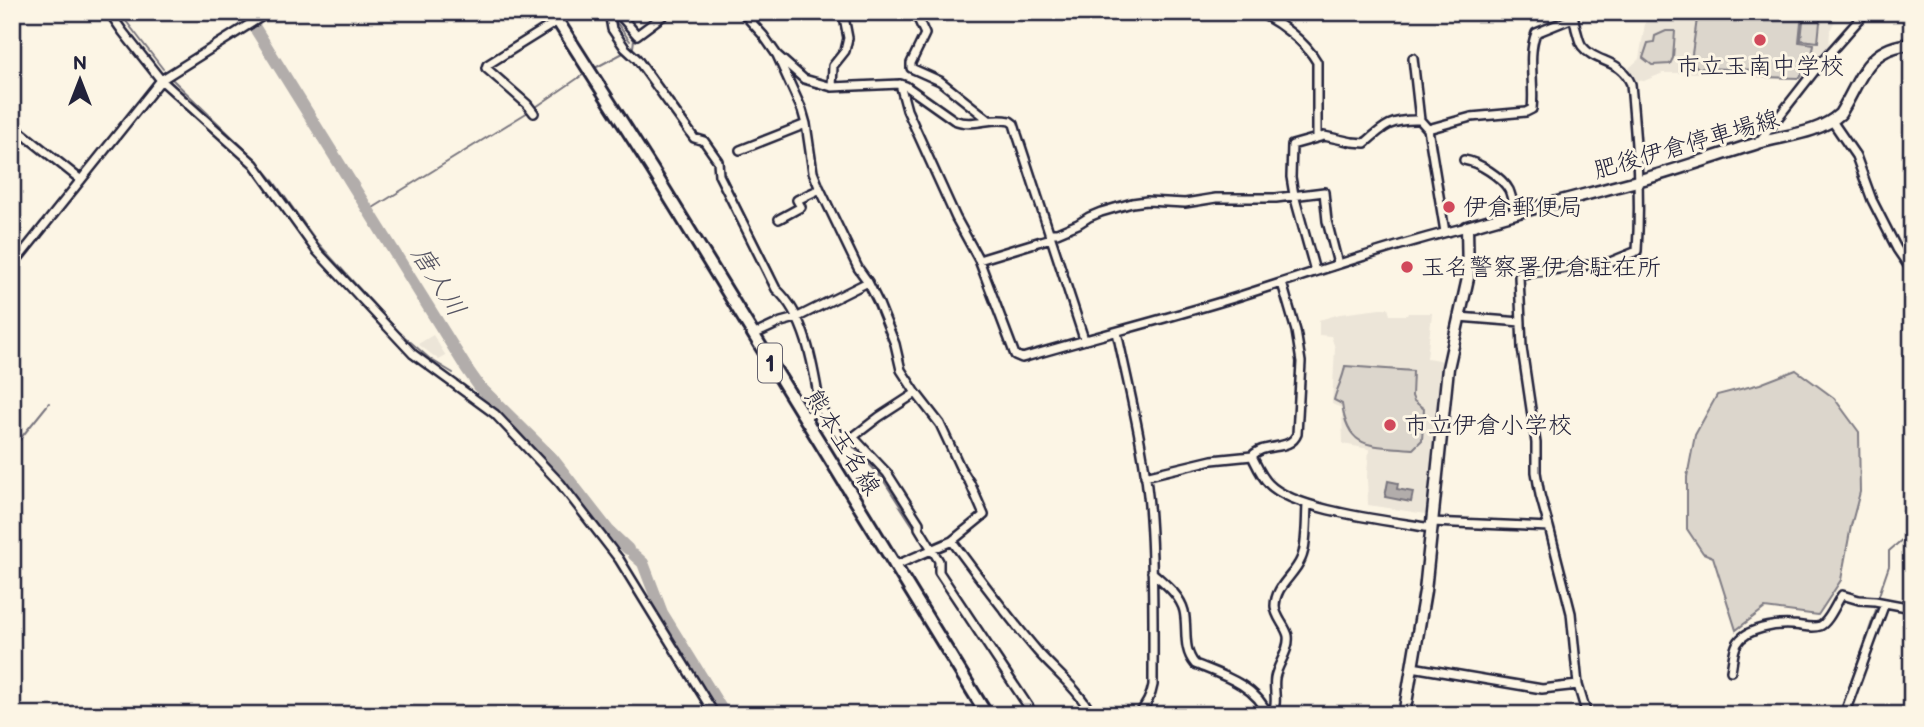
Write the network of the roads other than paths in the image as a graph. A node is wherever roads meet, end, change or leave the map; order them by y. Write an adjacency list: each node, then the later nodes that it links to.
1 (109, 12): 17 (street)
2 (269, 12): 17 (street)
3 (572, 12): 13 (street)
4 (609, 12): 48 (street)
5 (617, 12): 6 (street)
6 (668, 12)
7 (742, 12): 15 (street)
8 (844, 12): 19 (street)
9 (915, 12): 21 (street)
10 (1258, 12): 27 (street)
11 (1866, 12): 28 (street)
12 (1574, 15): 26 (street); 32 (street)
13 (555, 17): 20 (street); 51 (main road, 熊本玉名線 / 1)
14 (1912, 44): 23 (main road)
15 (777, 54): 19 (street); 24 (street)
16 (1413, 58): 22 (street)
17 (161, 80): 31 (street); 73 (street)
18 (900, 84): 19 (street); 21 (street); 40 (street)
19 (832, 87)
20 (532, 111)
21 (989, 120): 39 (street)
22 (1420, 120): 26 (street); 27 (street)
23 (1832, 121): 28 (main road, 肥後伊倉停車場線); 44 (street)
24 (806, 124): 29 (street); 33 (street)
25 (12, 125): 31 (street)
26 (1428, 128): 38 (street)
27 (1317, 137): 34 (street)
28 (1759, 143): 32 (main road, 肥後伊倉停車場線)
29 (740, 150)
30 (1464, 160): 35 (street)
31 (81, 180): 42 (street)
32 (1640, 180): 35 (main road, 肥後伊倉停車場線); 49 (street)
33 (820, 189): 36 (street); 45 (street)
34 (1294, 195): 39 (street); 41 (street); 43 (street)
35 (1515, 212): 37 (main road, 肥後伊倉停車場線)
36 (779, 219)
37 (1467, 227): 38 (street); 47 (main road)
38 (1445, 232): 41 (street)
39 (1050, 236): 40 (street); 52 (street)
40 (979, 260): 52 (street)
41 (1338, 264): 43 (street)
42 (12, 266)
43 (1315, 271): 46 (street)
44 (1912, 271)
45 (868, 282): 48 (street); 55 (street)
46 (1282, 283): 50 (street); 59 (street)
47 (1459, 317): 49 (street); 62 (main road)
48 (796, 318): 51 (street); 56 (street)
49 (1521, 321): 63 (street)
50 (1116, 332): 52 (street); 60 (street)
51 (753, 335): 57 (main road, 熊本玉名線 / 1)
52 (1084, 339)
53 (1912, 372): 54 (street)
54 (1912, 385)
55 (916, 393): 58 (street); 64 (street)
56 (820, 407): 57 (street); 58 (street)
57 (804, 419): 66 (main road, 熊本玉名線 / 1)
58 (850, 439): 65 (street)
59 (1252, 456): 60 (street); 61 (street)
60 (1145, 476): 67 (street)
61 (1307, 505): 62 (street); 78 (street)
62 (1431, 525): 63 (street); 70 (main road)
63 (1549, 527): 72 (street)
64 (952, 541): 65 (street); 76 (street)
65 (931, 549): 66 (street); 75 (street)
66 (894, 566): 74 (main road, 熊本玉名線 / 1)
67 (1152, 572): 77 (street); 78 (street)
68 (1885, 603): 69 (street); 71 (street); 81 (street)
69 (1912, 608)
70 (1412, 667): 72 (street); 79 (main road)
71 (1731, 671)
72 (1578, 685): 80 (street)
73 (715, 715)
74 (987, 715)
75 (1034, 715)
76 (1092, 715)
77 (1138, 715)
78 (1269, 715)
79 (1404, 715)
80 (1587, 715)
81 (1844, 715)

